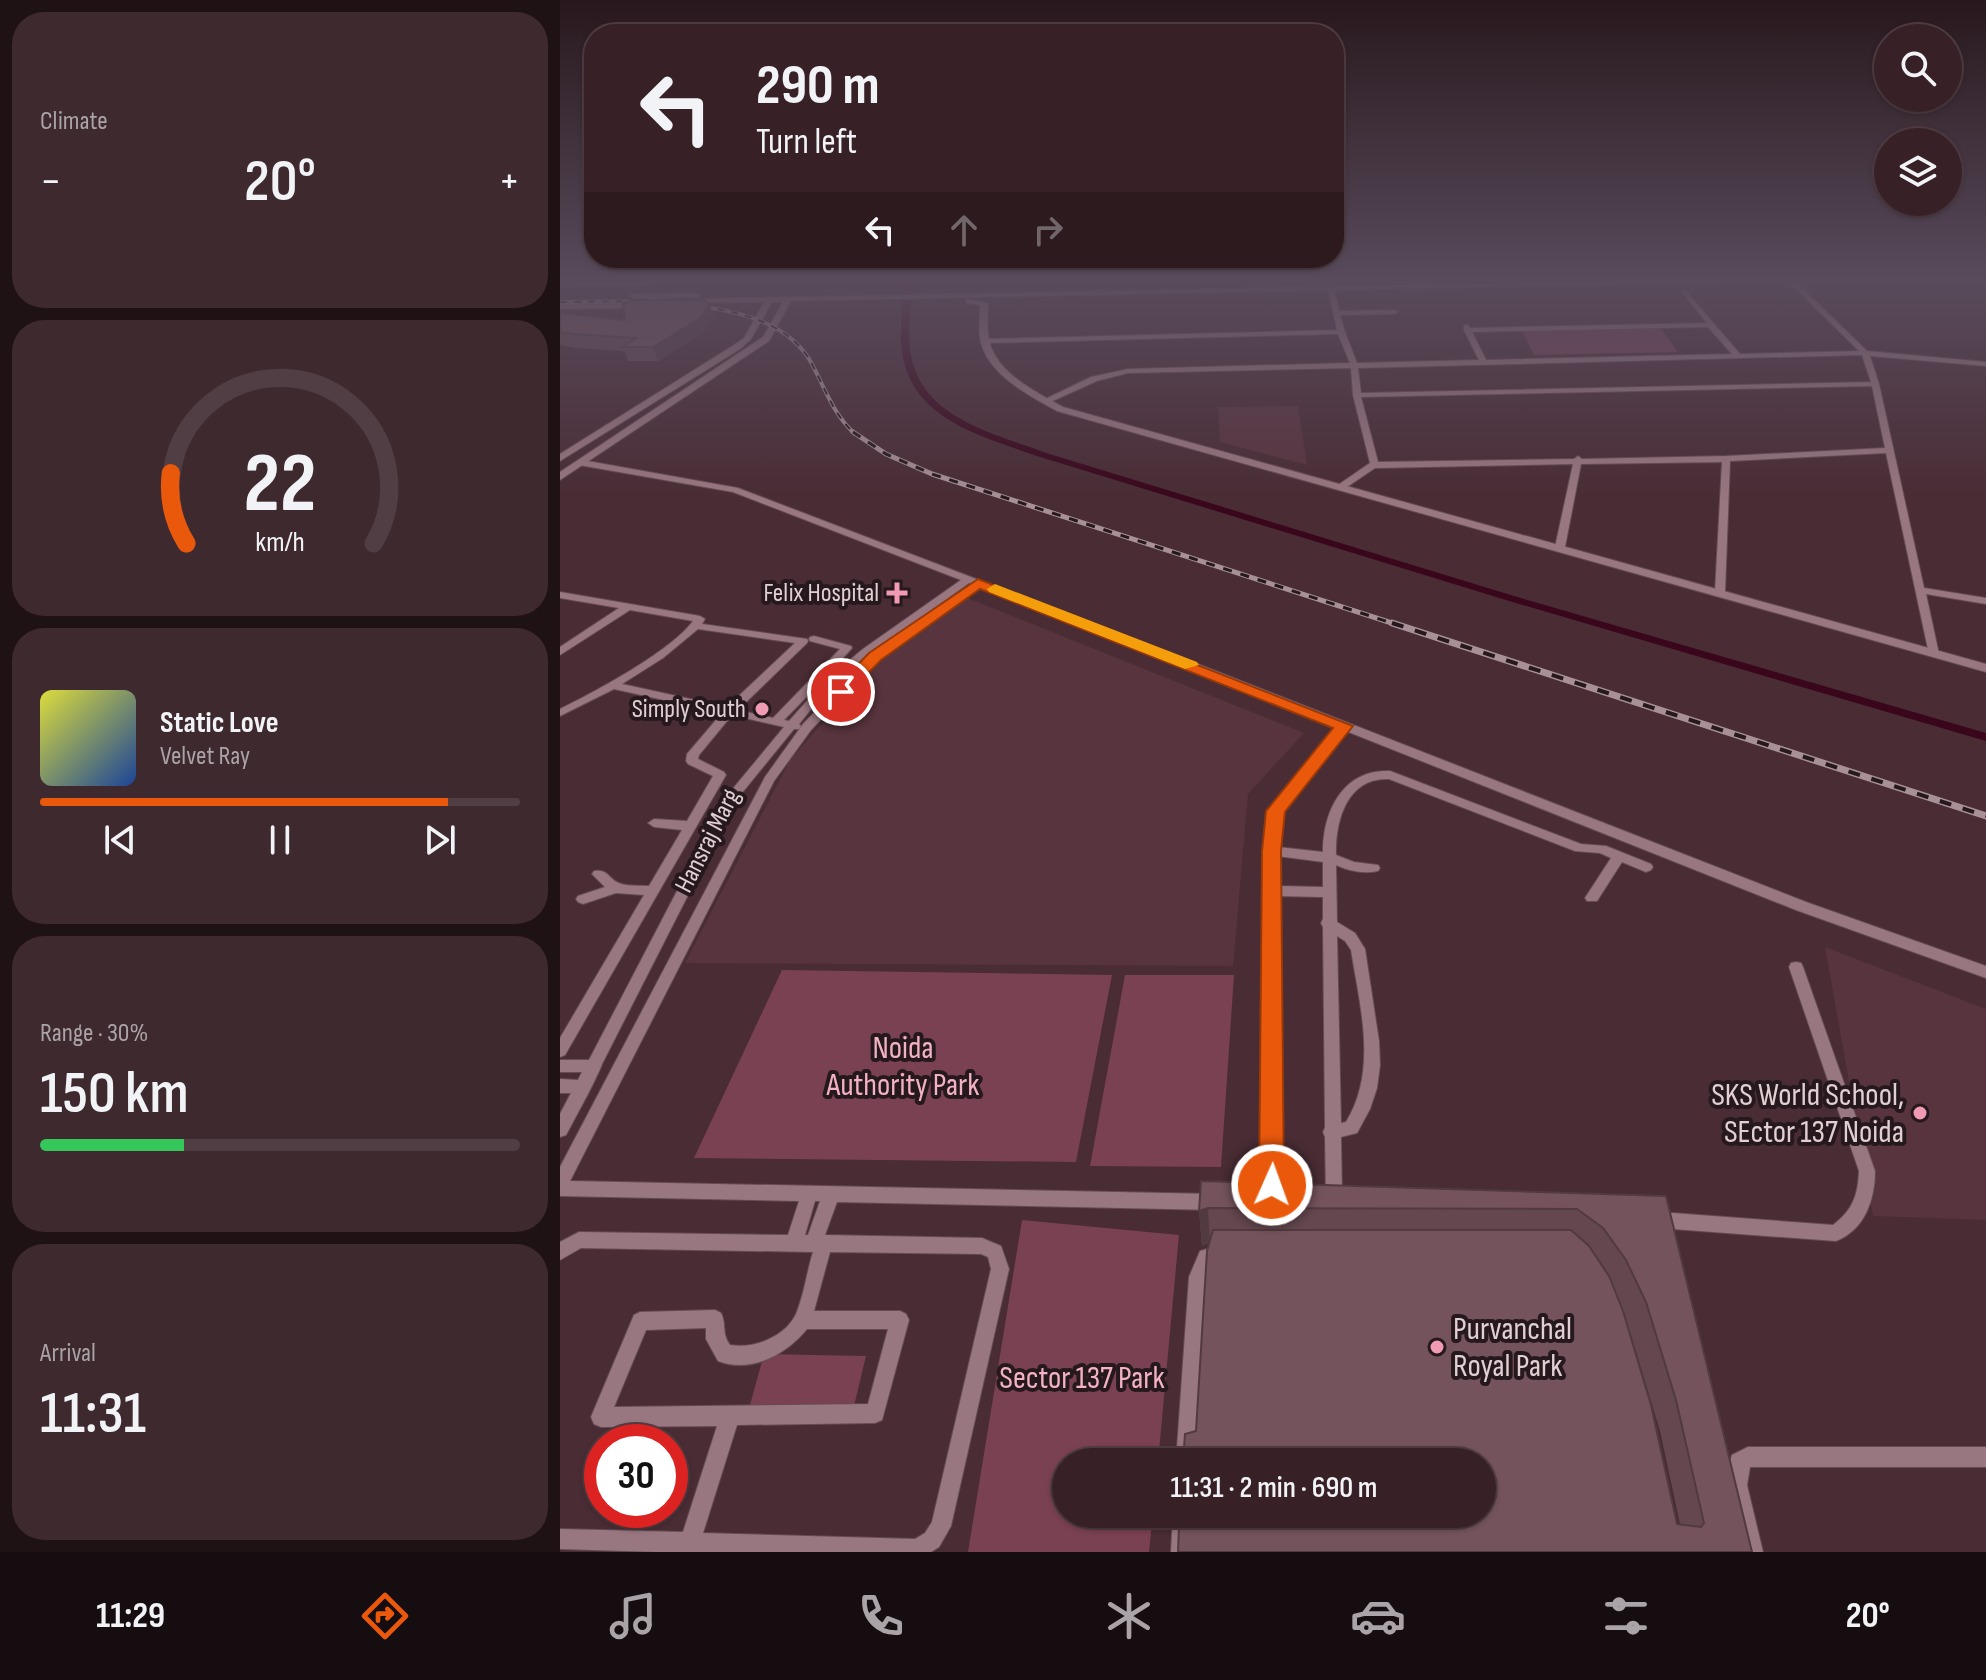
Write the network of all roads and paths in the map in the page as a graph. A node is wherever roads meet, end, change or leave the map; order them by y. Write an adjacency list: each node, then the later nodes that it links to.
1 (725, 354): 17 (street)
2 (743, 354): 20 (street)
3 (992, 354): 15 (street)
4 (1350, 354): 12 (street)
5 (1480, 354): 10 (street)
6 (1774, 354): 9 (street)
7 (1865, 354): 13 (street)
8 (1881, 354): 11 (street)
9 (1737, 355): 10 (street)
10 (1483, 361): 12 (street)
11 (1986, 364)
12 (1354, 365): 14 (street); 15 (street)
13 (1875, 384): 14 (street); 16 (street)
14 (1357, 395): 21 (street)
15 (1045, 401): 23 (street)
16 (1890, 450): 19 (street); 26 (street)
17 (560, 458)
18 (1578, 459): 19 (street); 21 (street); 24 (street)
19 (1726, 459): 27 (street)
20 (582, 463): 22 (street); 25 (street)
21 (1374, 465): 23 (street)
22 (563, 473)
23 (1341, 487): 24 (street)
24 (1560, 547): 27 (street)
25 (973, 582): 36 (street, Hansraj Marg); 42 (street); 43 (street, Hansraj Marg)
26 (1920, 590): 29 (street); 34 (street)
27 (1720, 592): 34 (street)
28 (560, 595): 30 (street)
29 (1986, 601)
30 (628, 607): 31 (street); 33 (street)
31 (697, 626): 37 (street); 38 (street)
32 (814, 639): 36 (street)
33 (560, 652)
34 (1934, 654): 35 (street)
35 (1986, 668)
36 (825, 680): 40 (street); 41 (street, Hansraj Marg)
37 (611, 685): 38 (street); 39 (street)
38 (730, 711): 40 (street); 45 (street)
39 (560, 713)
40 (775, 722): 41 (street)
41 (791, 725): 43 (street); 64 (street, Hansraj Marg)
42 (1344, 726): 46 (street); 47 (street)
43 (807, 727): 69 (street, Hansraj Marg)
44 (654, 823): 45 (street)
45 (689, 826): 54 (street)
46 (1619, 834): 48 (street); 61 (street)
47 (1271, 851): 49 (street); 55 (street)
48 (1611, 853): 49 (street); 50 (street); 57 (street)
49 (1331, 858): 51 (street); 56 (street)
50 (1646, 867)
51 (1373, 868)
52 (599, 874): 53 (street)
53 (616, 888): 54 (street); 58 (street)
54 (652, 891): 62 (street)
55 (1272, 891): 56 (street); 71 (street)
56 (1328, 892): 59 (street)
57 (1592, 898)
58 (583, 899)
59 (1328, 923): 68 (street); 68 (street)
60 (1796, 967): 73 (street)
61 (1986, 972)
62 (560, 1051)
63 (560, 1066): 64 (street)
64 (595, 1066): 66 (street, Hansraj Marg)
65 (560, 1086): 66 (street)
66 (584, 1087): 67 (street, Hansraj Marg)
67 (560, 1130)
68 (1331, 1132): 72 (street)
69 (560, 1186): 70 (street)
70 (809, 1195): 71 (street); 74 (street)
71 (831, 1195): 75 (street)
72 (1354, 1202)
73 (1637, 1219)
74 (794, 1242): 75 (street); 76 (street)
75 (819, 1243): 78 (street); 86 (street)
76 (560, 1252)
77 (1245, 1253): 80 (street)
78 (803, 1320): 79 (street); 79 (street)
79 (730, 1416): 84 (street)
80 (1187, 1448)
81 (1986, 1457): 88 (street)
82 (1182, 1528): 87 (street)
83 (560, 1539): 84 (street)
84 (690, 1543): 85 (street)
85 (809, 1549): 86 (street)
86 (916, 1550)
87 (1181, 1552)
88 (1753, 1552)

